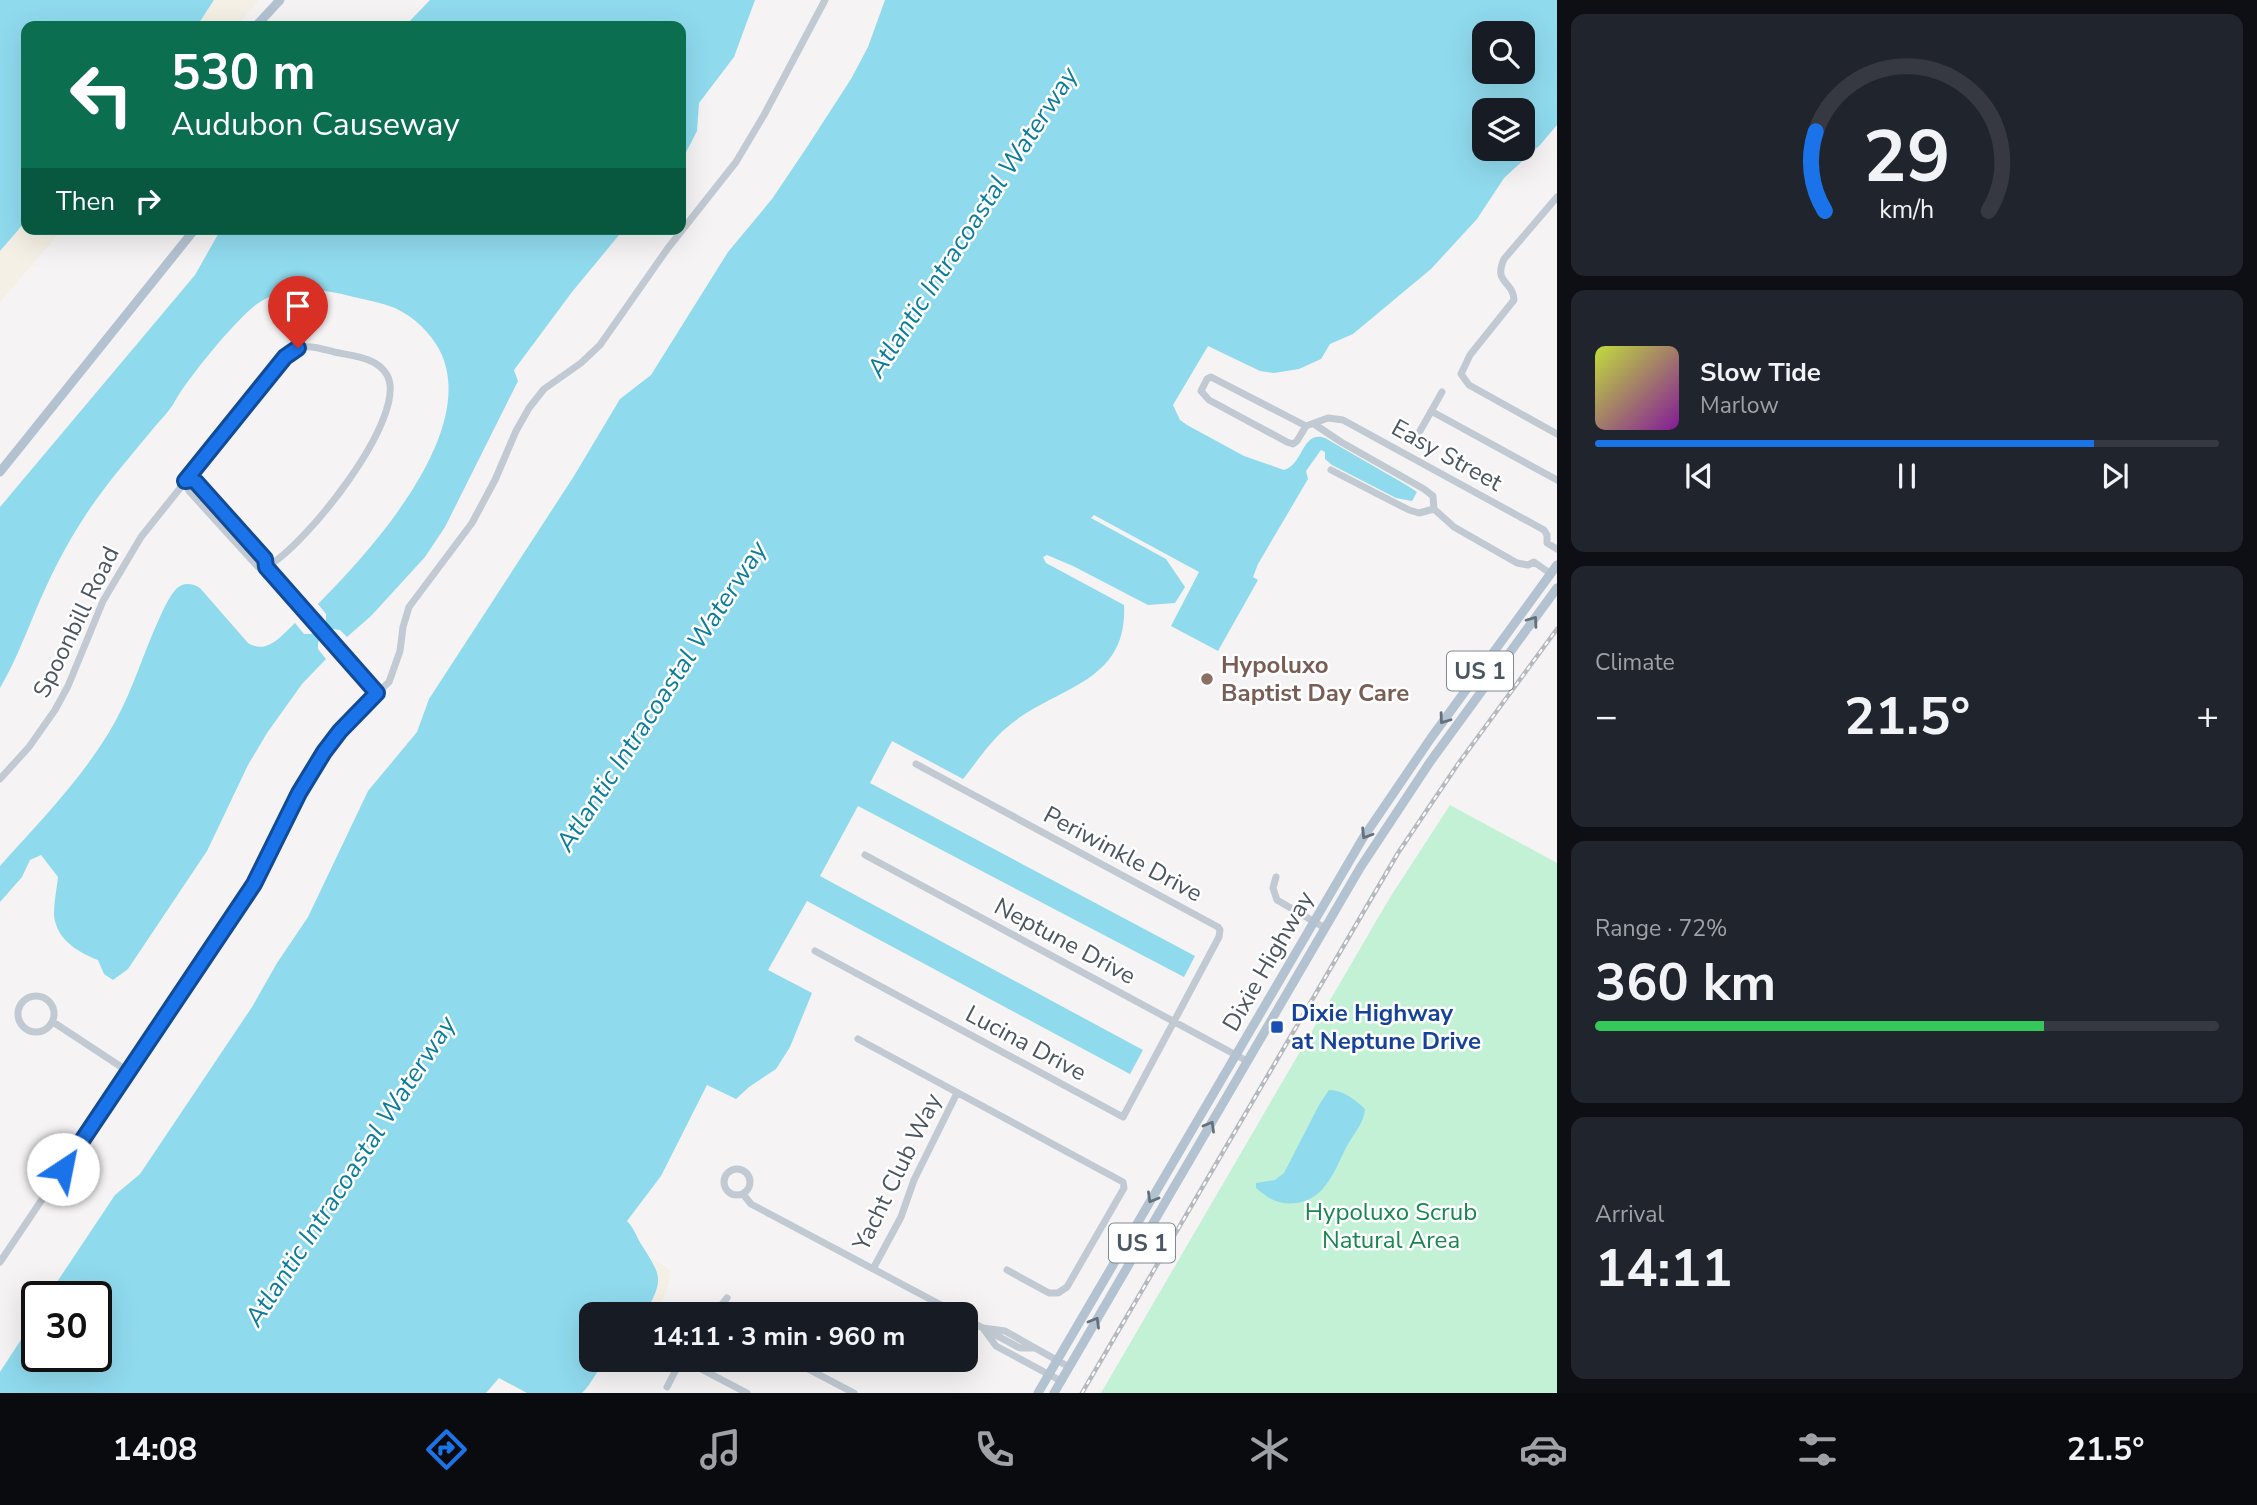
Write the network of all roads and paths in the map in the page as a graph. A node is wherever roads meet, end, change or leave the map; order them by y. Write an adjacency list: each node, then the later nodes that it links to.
1 (280, 0): 3 (main road)
2 (825, 0): 5 (street)
3 (261, 21)
4 (1557, 197): 12 (street)
5 (686, 225)
6 (190, 235): 14 (main road)
7 (678, 235): 24 (street)
8 (1442, 392): 9 (street)
9 (1431, 411): 11 (street); 15 (street)
10 (1310, 425): 10 (street); 17 (street); 18 (street, Easy Street)
11 (1420, 431)
12 (1557, 434)
13 (1331, 470): 17 (street)
14 (0, 472)
15 (1557, 480)
16 (185, 481): 19 (street); 19 (street, Spoonbill Road); 27 (street, Spoonbill Road)
17 (1434, 509): 20 (street)
18 (1557, 549)
19 (266, 567): 24 (street)
20 (1554, 570): 22 (main road, Dixie Highway / US 1)
21 (1557, 588): 23 (main road, Dixie Highway / US 1, one-way to 21)
22 (1509, 631): 23 (main road); 26 (main road, Dixie Highway / US 1, one-way to 26)
23 (1508, 654): 28 (main road, Dixie Highway / US 1)
24 (377, 693): 39 (street)
25 (916, 764): 34 (street, Periwinkle Drive)
26 (1403, 777): 28 (main road); 31 (main road, Dixie Highway / US 1, one-way to 31)
27 (0, 779)
28 (1414, 785): 32 (main road, Dixie Highway / US 1)
29 (865, 855): 34 (street, Neptune Drive)
30 (1276, 877): 31 (street)
31 (1313, 921): 32 (street); 37 (main road, Dixie Highway / US 1)
32 (1325, 928): 38 (main road, Dixie Highway / US 1)
33 (815, 951): 34 (street, Lucina Drive)
34 (1174, 1021): 37 (street, Neptune Drive)
35 (53, 1022): 35 (street); 39 (street)
36 (858, 1039): 40 (street, Yacht Club Way)
37 (1235, 1055): 38 (street, Neptune Drive); 52 (main road, Dixie Highway / US 1, one-way to 52)
38 (1247, 1061): 53 (main road, Dixie Highway / US 1, one-way to 38)
39 (129, 1072): 42 (street)
40 (957, 1093): 43 (street, Yacht Club Way); 44 (street, Yacht Club Way)
41 (743, 1194): 43 (street, Yacht Club Way)
42 (0, 1262)
43 (873, 1269): 47 (street, Yacht Club Way)
44 (1007, 1270)
45 (727, 1298): 46 (street)
46 (724, 1302)
47 (935, 1302)
48 (978, 1325): 49 (street)
49 (983, 1328): 50 (street); 51 (street)
50 (1016, 1341): 51 (street); 52 (street)
51 (1008, 1353): 57 (street)
52 (1057, 1360): 53 (street); 57 (main road, Dixie Highway / US 1)
53 (1069, 1367): 58 (main road, Dixie Highway / US 1)
54 (676, 1372): 59 (street)
55 (706, 1372): 60 (street)
56 (814, 1372): 61 (street)
57 (1049, 1375): 58 (street); 62 (main road, Dixie Highway / US 1)
58 (1061, 1381): 63 (main road, Dixie Highway / US 1)
59 (667, 1387)
60 (747, 1393)
61 (854, 1393)
62 (1038, 1393)
63 (1054, 1393)

